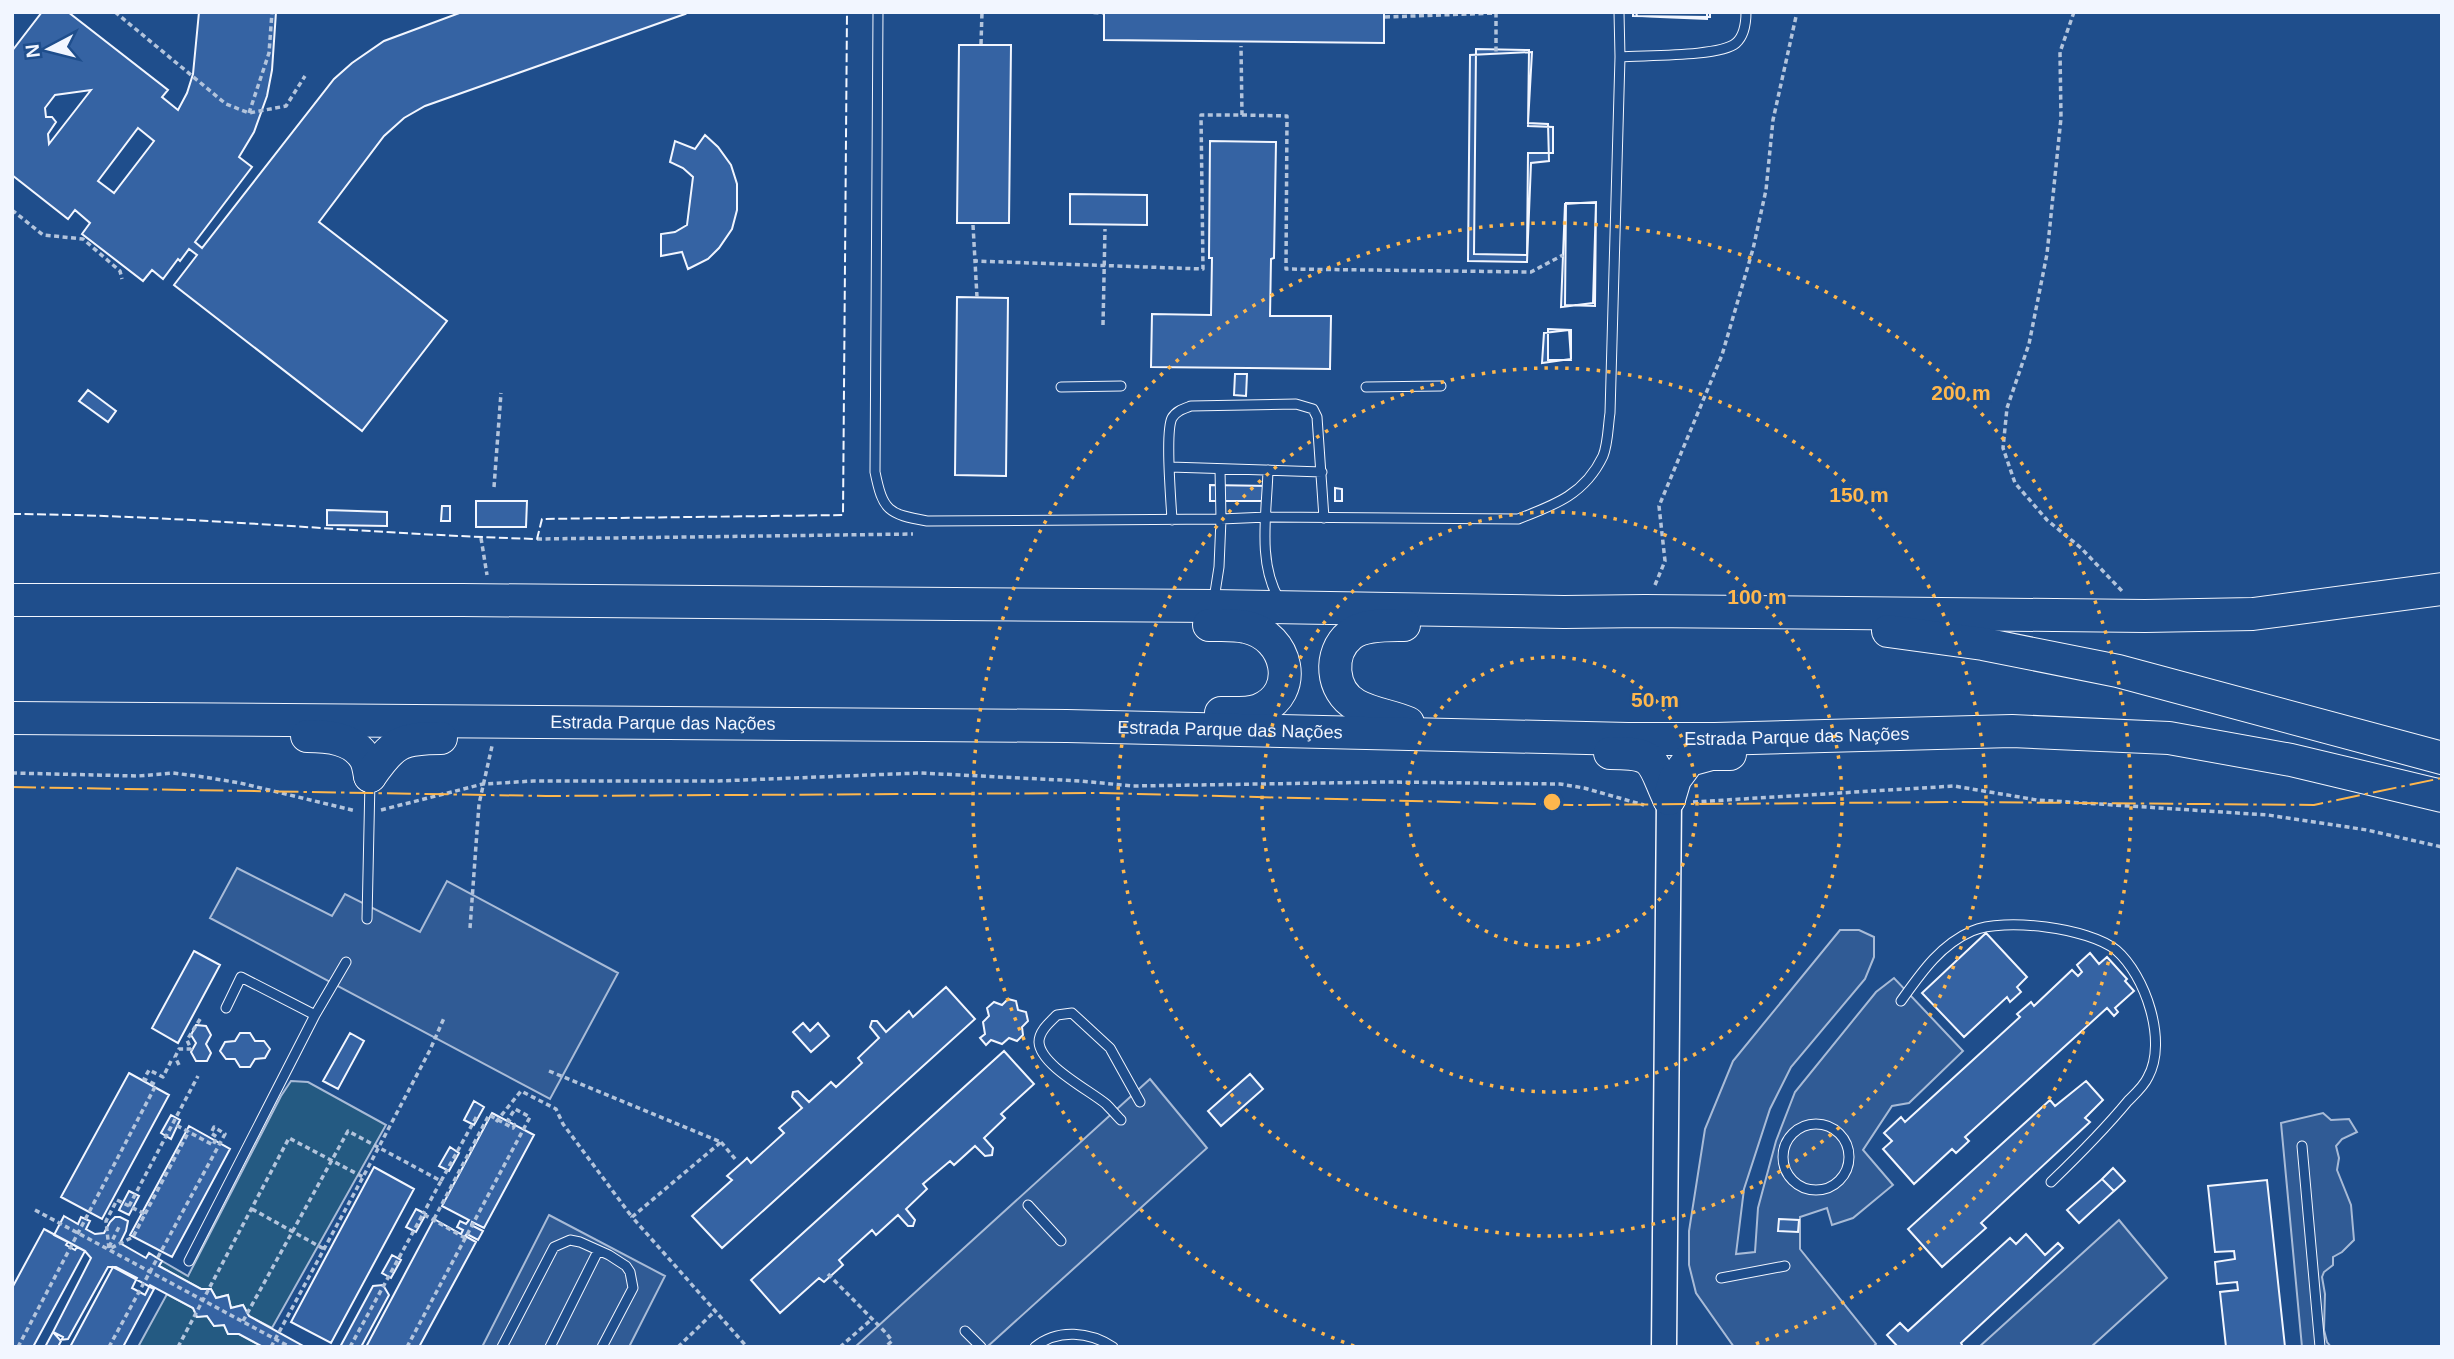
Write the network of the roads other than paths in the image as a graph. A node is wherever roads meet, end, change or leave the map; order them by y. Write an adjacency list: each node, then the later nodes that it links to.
1 (878, 12): 16 (lane)
2 (1619, 12): 4 (lane)
3 (1746, 12): 4 (lane)
4 (1620, 57): 14 (lane)
5 (1121, 386): 7 (lane)
6 (1441, 386): 8 (lane)
7 (1061, 387)
8 (1366, 387)
9 (1170, 467): 10 (lane); 12 (lane); 16 (lane)
10 (1220, 469): 11 (lane); 15 (lane)
11 (1268, 470): 12 (lane); 13 (lane)
12 (1322, 472): 14 (lane)
13 (1267, 517): 14 (lane); 15 (lane); 21 (lane)
14 (1324, 518)
15 (1221, 519): 16 (lane); 20 (lane)
16 (1172, 520)
17 (2442, 589): 23 (highway)
18 (19, 602): 19 (highway)
19 (1047, 605): 20 (highway); 27 (highway)
20 (1213, 606): 21 (highway)
21 (1283, 607): 22 (highway)
22 (1564, 612): 23 (highway); 28 (highway)
23 (1746, 612): 30 (highway)
24 (12, 719): 25 (highway, Estrada Parque das Nações)
25 (184, 721): 26 (highway, Estrada Parque das Nações); 31 (highway)
26 (576, 721): 27 (highway, Estrada Parque das Nações); 31 (highway)
27 (1067, 726): 28 (highway, Estrada Parque das Nações)
28 (1421, 733): 29 (highway, Estrada Parque das Nações); 33 (highway)
29 (1912, 733): 32 (highway, Estrada Parque das Nações); 33 (highway)
30 (2442, 758)
31 (370, 776): 34 (lane)
32 (2442, 796)
33 (1668, 803): 57 (street)
34 (367, 919)
35 (346, 962): 38 (lane)
36 (1901, 1001): 42 (lane)
37 (226, 1008): 38 (lane)
38 (315, 1015): 47 (lane)
39 (1140, 1102): 40 (lane)
40 (1121, 1120)
41 (2302, 1146): 58 (lane)
42 (2051, 1182)
43 (1836, 1184): 43 (lane)
44 (1027, 1205): 45 (lane)
45 (1061, 1241)
46 (598, 1251): 51 (lane); 52 (lane); 53 (lane)
47 (189, 1261)
48 (1785, 1266): 49 (lane)
49 (1721, 1278)
50 (965, 1331): 54 (lane)
51 (502, 1347)
52 (550, 1347)
53 (602, 1347)
54 (981, 1347)
55 (1035, 1347): 56 (lane)
56 (1112, 1347)
57 (1664, 1347)
58 (2320, 1347)

